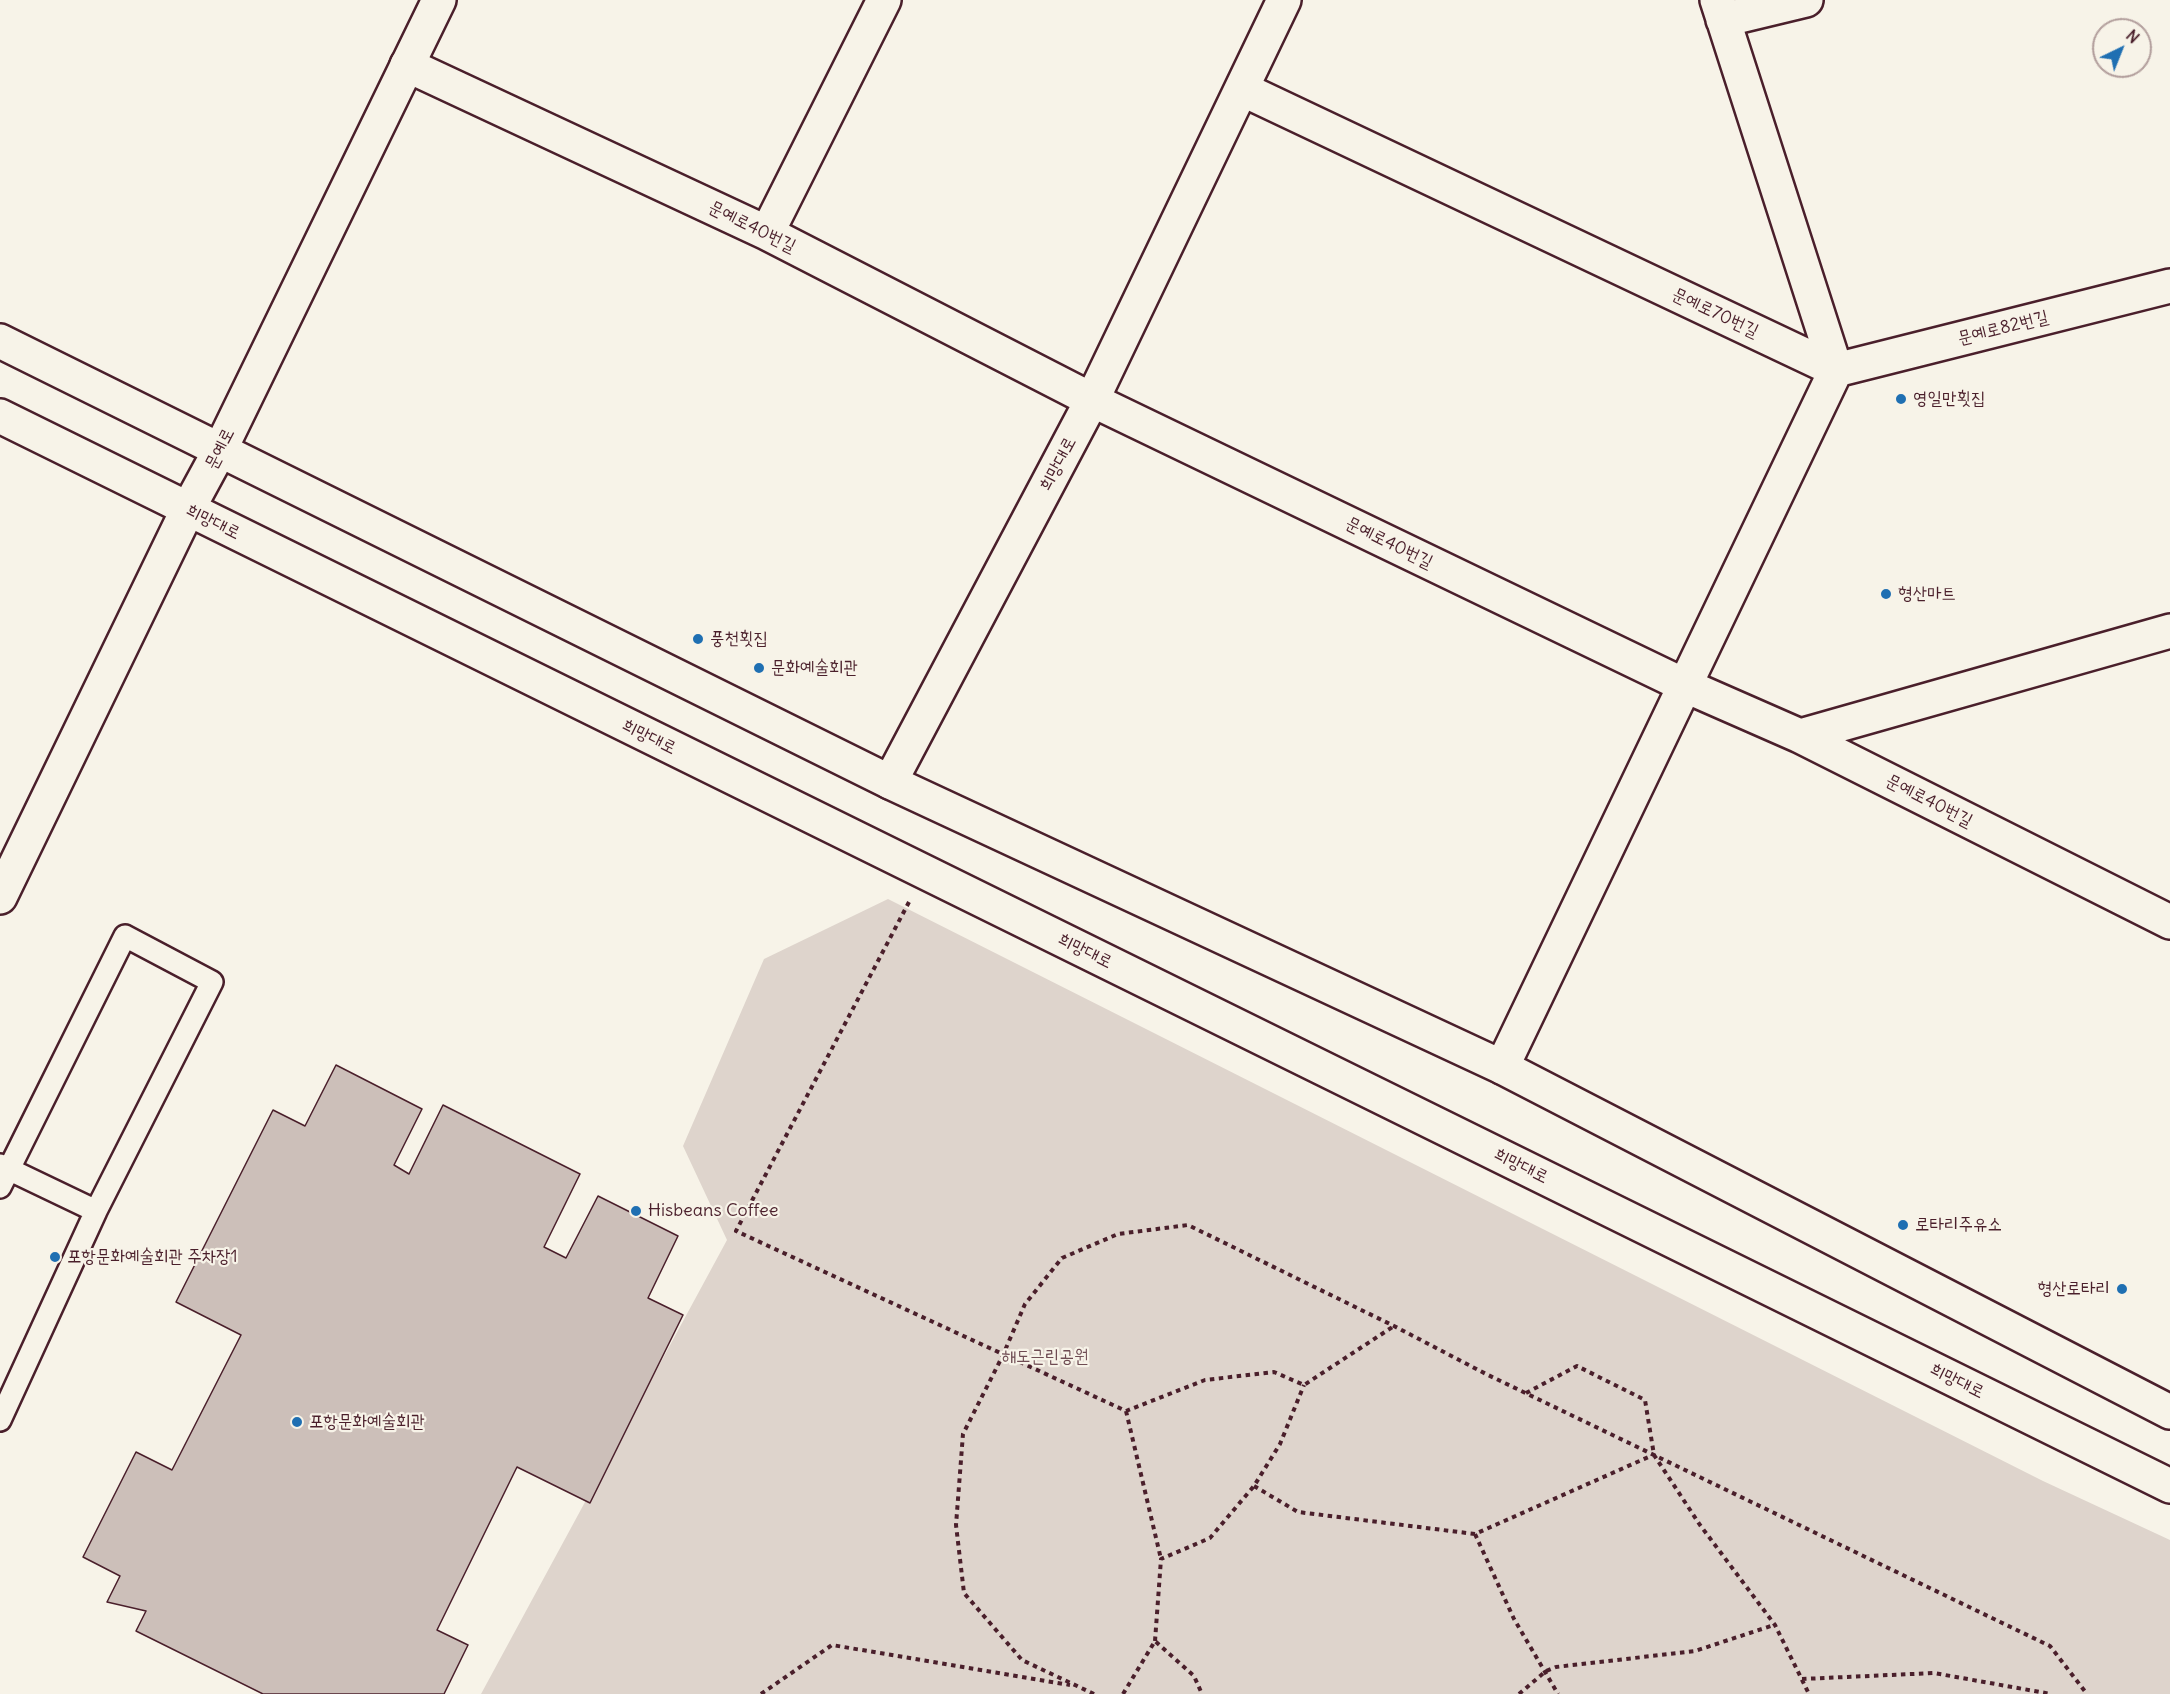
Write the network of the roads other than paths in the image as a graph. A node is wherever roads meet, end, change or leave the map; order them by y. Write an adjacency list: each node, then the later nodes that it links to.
1 (439, 0): 6 (street, 문예로)
2 (884, 0): 8 (street)
3 (1284, 0): 7 (street)
4 (1806, 0): 5 (street)
5 (1720, 10): 11 (street)
6 (407, 65): 8 (street, 문예로40번길); 14 (street, 문예로)
7 (1242, 89): 11 (street, 문예로70번길); 12 (street)
8 (767, 233): 12 (street, 문예로40번길)
9 (2170, 286): 11 (street, 문예로82번길)
10 (0, 341): 14 (street)
11 (1836, 370): 17 (street)
12 (1092, 400): 17 (street, 문예로40번길); 19 (street, 희망대로)
13 (0, 416): 15 (street, 희망대로)
14 (220, 450): 15 (street, 문예로); 19 (street)
15 (188, 509): 20 (street, 문예로); 27 (street, 희망대로)
16 (2170, 631): 18 (street)
17 (1686, 686): 18 (street, 문예로40번길); 22 (street)
18 (1800, 735): 21 (street, 문예로40번길)
19 (890, 782): 22 (street)
20 (0, 897)
21 (2170, 922)
22 (1502, 1067): 25 (street)
23 (3, 1174): 24 (lane); 24 (lane)
24 (96, 1211): 26 (lane)
25 (2170, 1412)
26 (0, 1420)
27 (2170, 1486)

